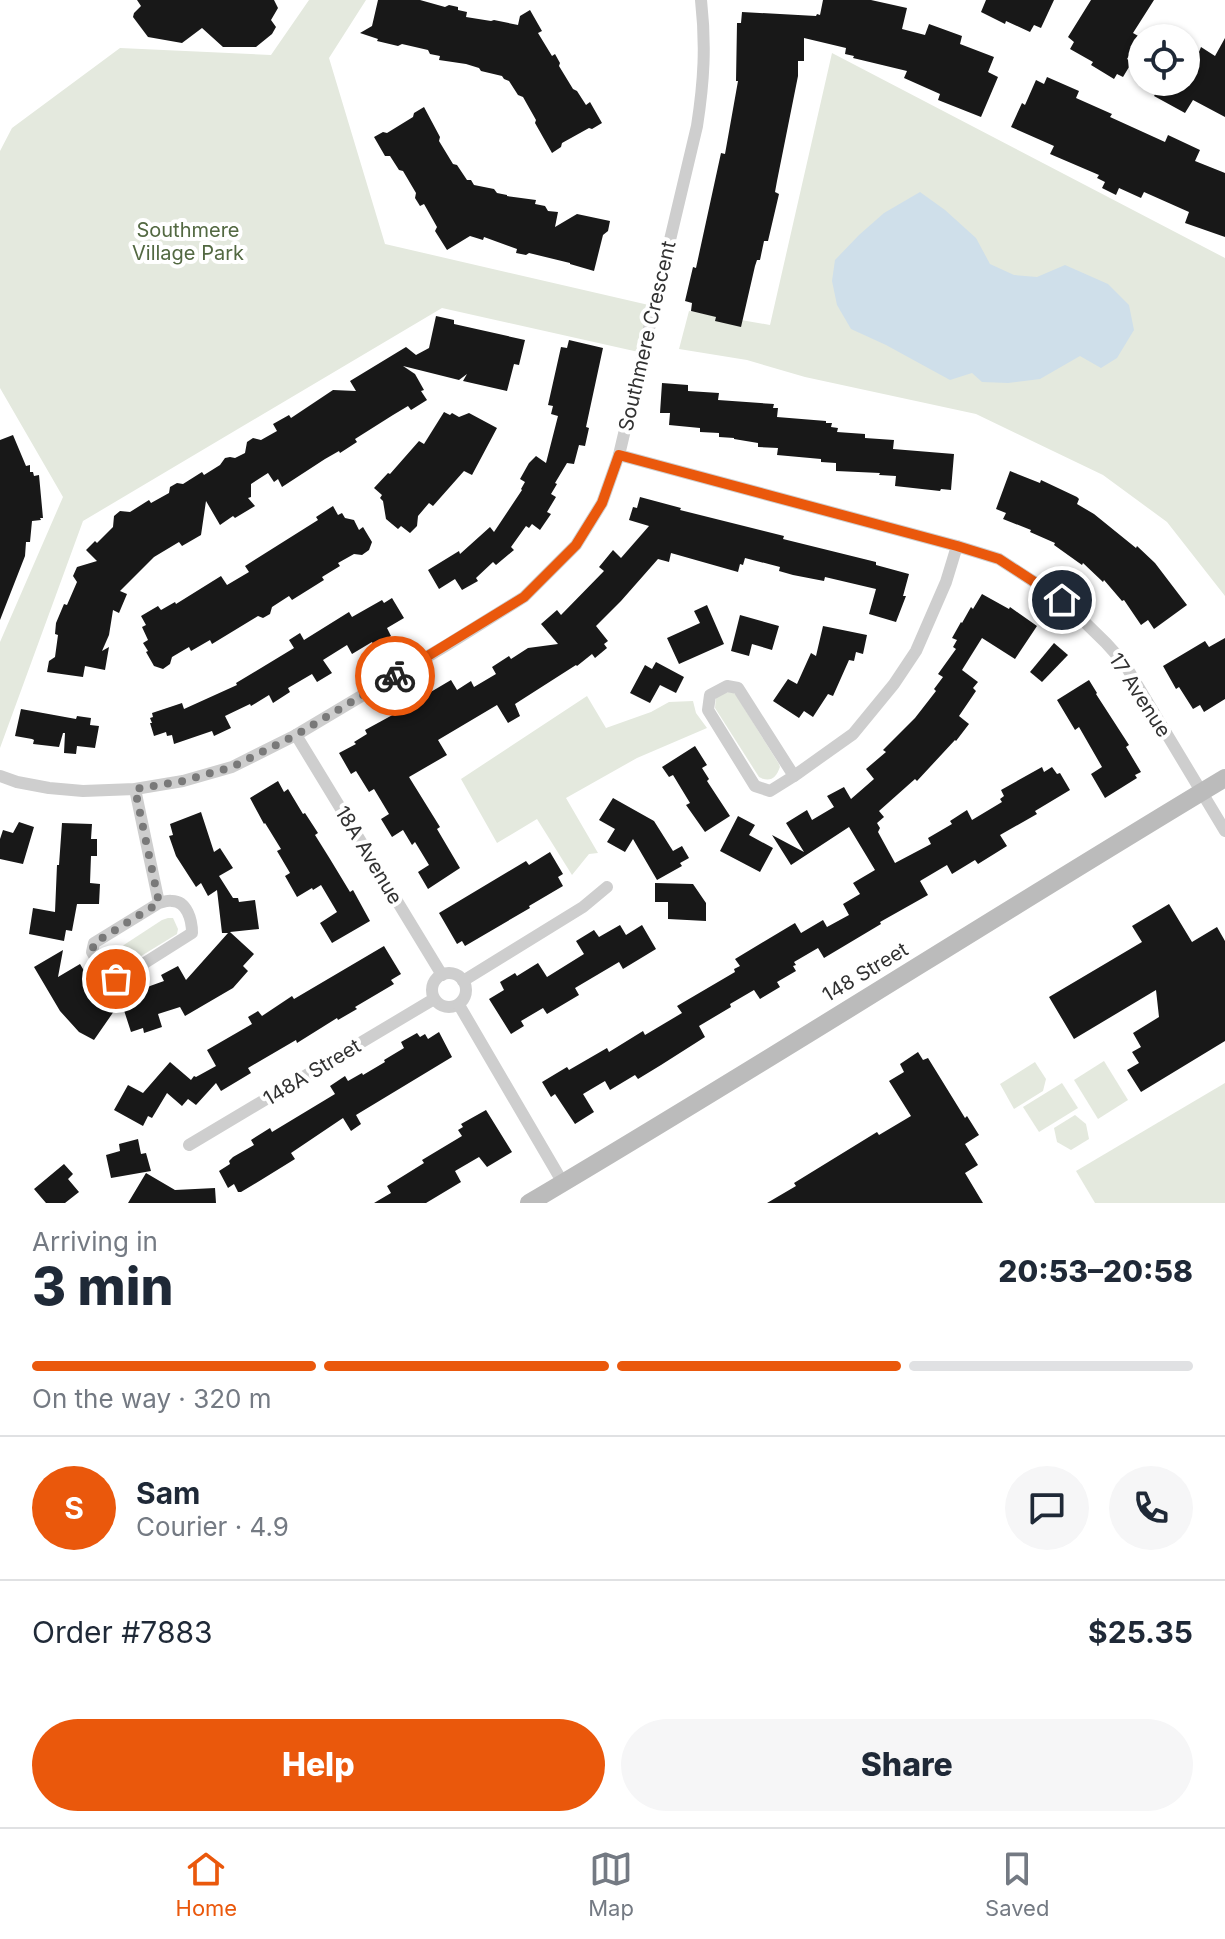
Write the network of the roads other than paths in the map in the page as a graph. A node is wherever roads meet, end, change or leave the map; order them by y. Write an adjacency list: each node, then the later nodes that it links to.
1 (701, 0): 2 (street, Southmere Crescent)
2 (619, 455): 3 (street, 17 Avenue); 4 (street, Southmere Crescent)
3 (957, 546): 6 (street); 9 (street, 17 Avenue)
4 (296, 735): 8 (street, Southmere Crescent); 13 (street, 18A Avenue)
5 (0, 776): 8 (street, Southmere Crescent)
6 (794, 776): 6 (street)
7 (1225, 778): 9 (main road, 148 Street)
8 (135, 789): 12 (street)
9 (1202, 792): 10 (street, 17 Avenue); 18 (main road, 148 Street)
10 (1225, 831)
11 (607, 887): 14 (street)
12 (159, 903): 12 (street)
13 (442, 975): 14 (street); 15 (street)
14 (463, 981): 16 (street)
15 (434, 999): 16 (street); 17 (street, 148A Street)
16 (459, 1005): 18 (street)
17 (189, 1145)
18 (563, 1183): 19 (main road, 148 Street)
19 (529, 1203)

